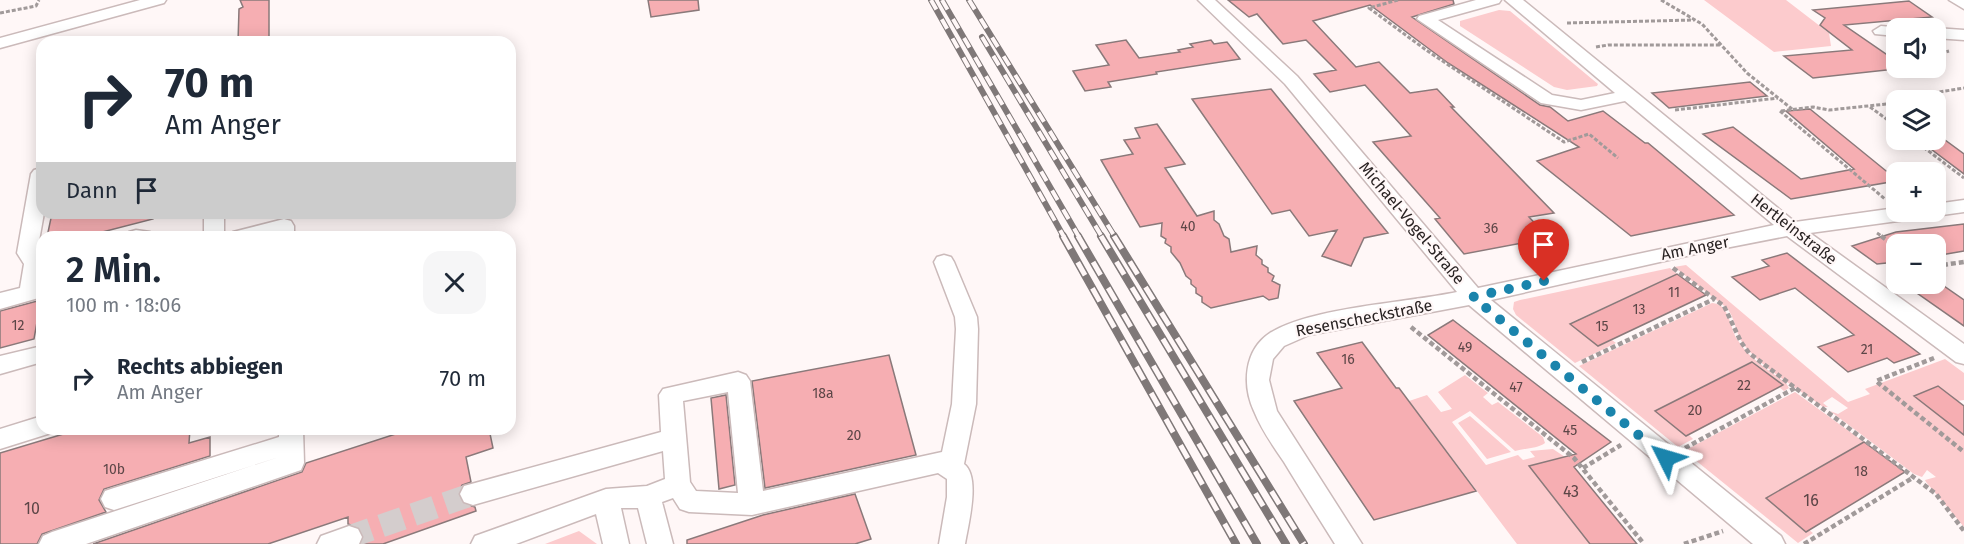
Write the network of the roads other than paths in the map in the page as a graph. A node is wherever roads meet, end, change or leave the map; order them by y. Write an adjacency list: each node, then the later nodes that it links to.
1 (158, 0): 9 (street)
2 (1206, 0): 19 (street, Michael-Vogel-Straße)
3 (1493, 0): 10 (street)
4 (1513, 0): 10 (street, Hertleinstraße)
5 (1957, 0): 6 (street)
6 (1964, 4)
7 (1946, 34): 8 (street)
8 (1964, 35)
9 (0, 43)
10 (1628, 95): 15 (street, Hertleinstraße)
11 (36, 202): 16 (street)
12 (1964, 206): 13 (street)
13 (1946, 208)
14 (1886, 216): 15 (street, Am Anger)
15 (1791, 229): 19 (street, Am Anger); 21 (street, Hertleinstraße)
16 (36, 260)
17 (944, 262): 28 (street)
18 (36, 291): 20 (street)
19 (1473, 297): 40 (street, Resenscheckstraße); 41 (street, Michael-Vogel-Straße)
20 (0, 300)
21 (1959, 353)
22 (36, 356): 23 (street)
23 (0, 365)
24 (36, 428): 27 (street)
25 (291, 436): 32 (street); 35 (street)
26 (674, 438): 29 (street); 30 (street); 34 (street)
27 (0, 439)
28 (951, 469): 34 (street); 39 (street)
29 (678, 485): 31 (street); 34 (street)
30 (473, 494)
31 (648, 497): 33 (street); 38 (street)
32 (114, 499)
33 (606, 500): 36 (street); 37 (street)
34 (752, 504)
35 (52, 544)
36 (484, 544)
37 (616, 544)
38 (660, 544)
39 (952, 544)
40 (1349, 544)
41 (1772, 544)

